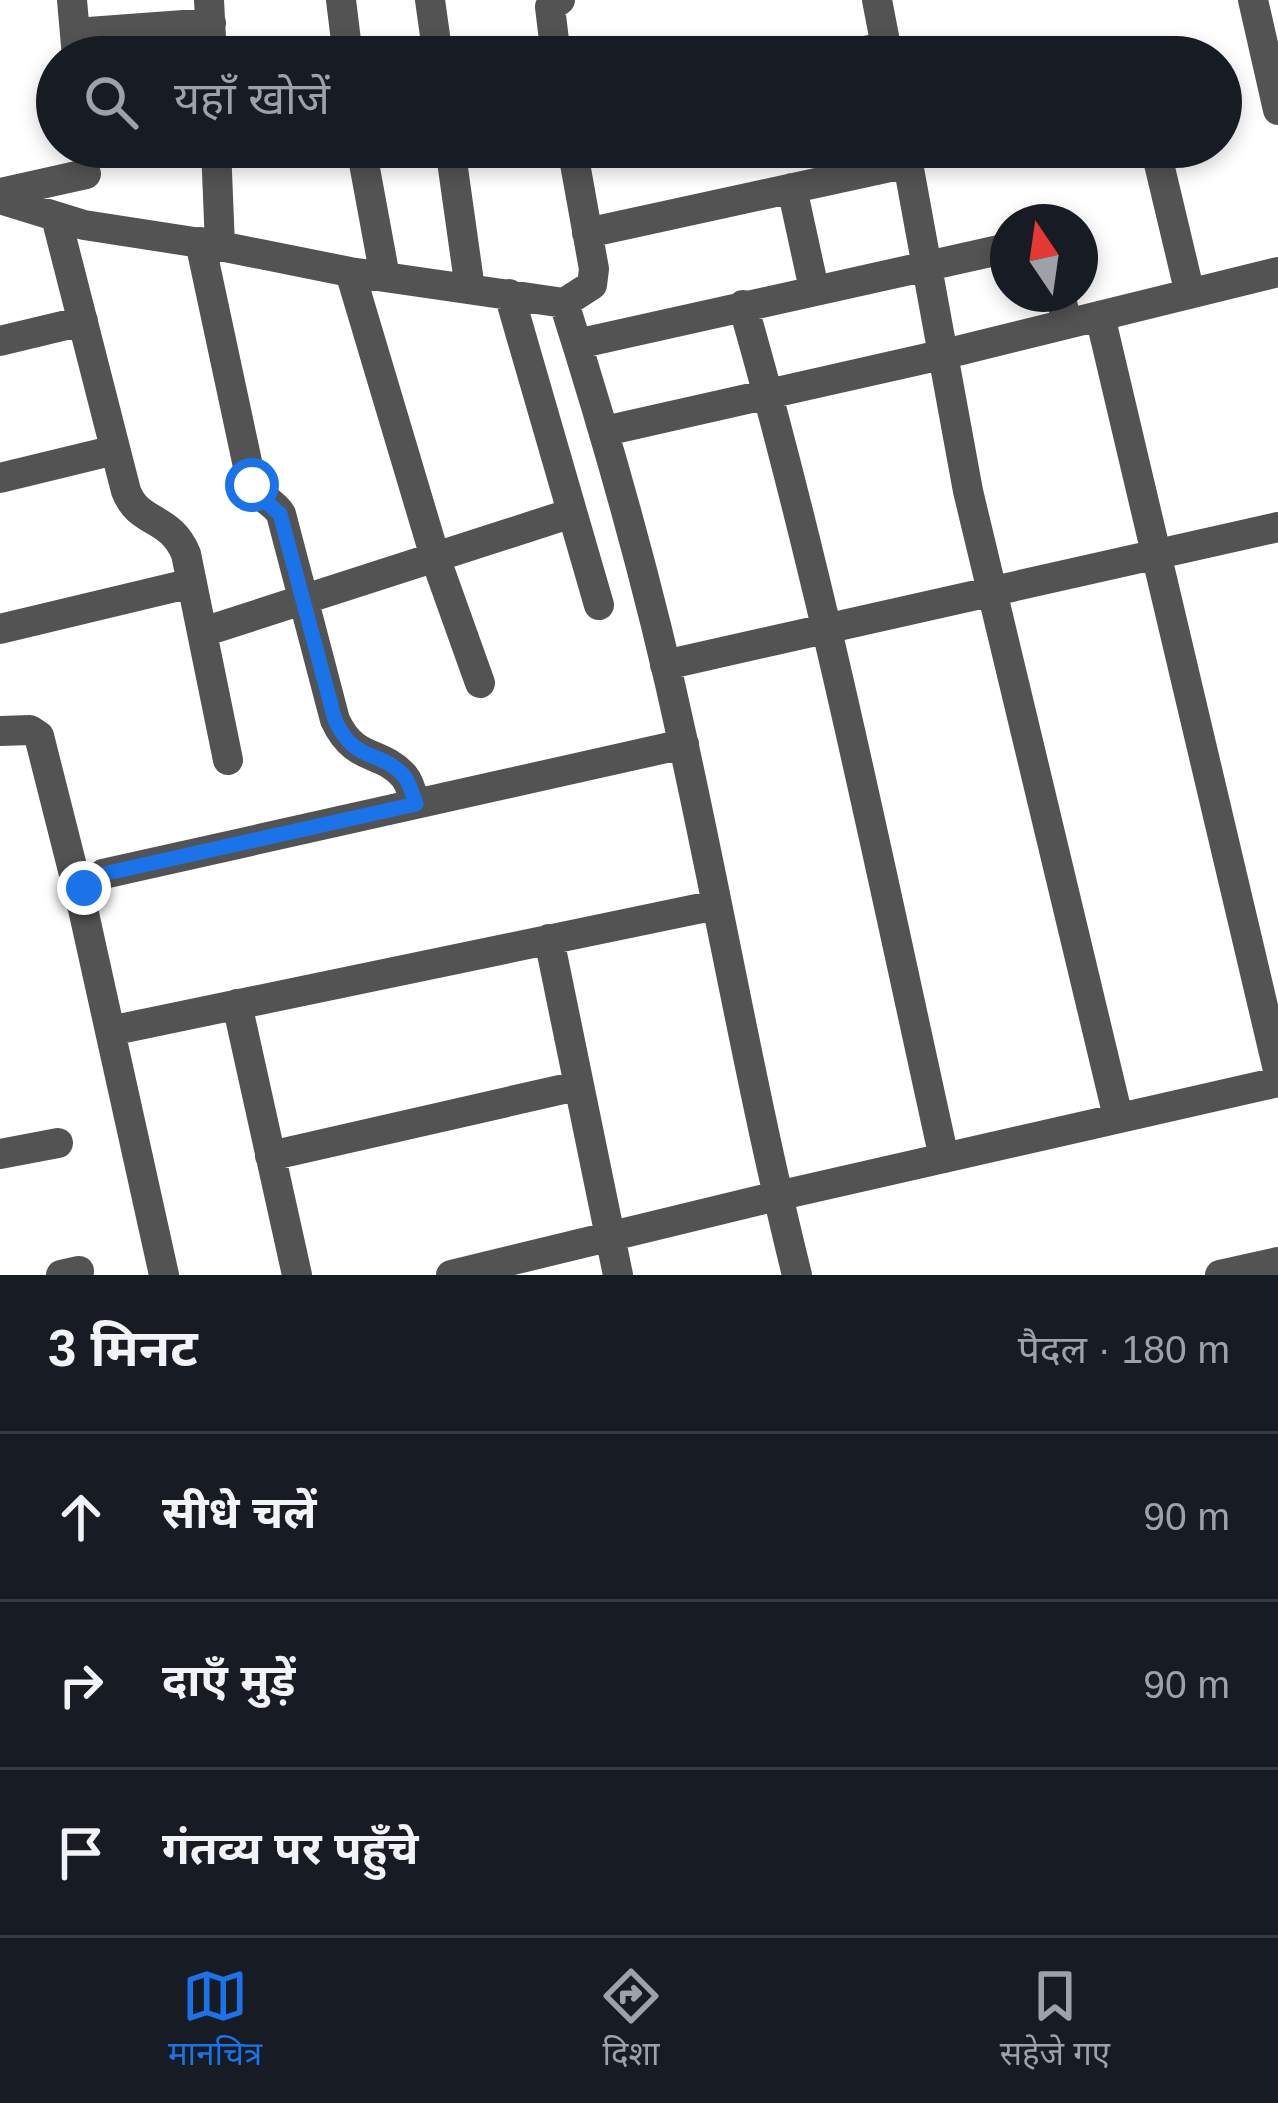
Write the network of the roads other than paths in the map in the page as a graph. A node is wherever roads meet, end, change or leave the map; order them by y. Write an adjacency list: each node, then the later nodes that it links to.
1 (72, 0): 8 (street)
2 (341, 0): 10 (street)
3 (430, 0): 11 (street)
4 (560, 0): 12 (street)
5 (877, 0): 13 (street)
6 (1253, 0): 14 (street)
7 (210, 11): 9 (street)
8 (75, 36)
9 (111, 36)
10 (345, 36)
11 (435, 36)
12 (553, 36)
13 (884, 36)
14 (1278, 110)
15 (66, 168): 25 (street)
16 (83, 168): 26 (street)
17 (215, 168): 28 (street)
18 (365, 168): 33 (street)
19 (453, 168): 34 (street)
20 (576, 168): 27 (street)
21 (862, 168): 24 (street)
22 (909, 168): 30 (street)
23 (1160, 168): 37 (street)
24 (792, 188): 27 (street); 35 (street)
25 (0, 196): 26 (street)
26 (70, 221): 28 (street); 43 (street)
27 (587, 232): 38 (street)
28 (210, 244): 31 (street); 57 (street)
29 (990, 252): 30 (street)
30 (928, 265): 35 (street); 46 (street)
31 (350, 272): 33 (street); 54 (street)
32 (1278, 272): 37 (street)
33 (385, 278): 34 (street)
34 (470, 289): 36 (street)
35 (814, 289): 39 (street)
36 (509, 294): 38 (street); 51 (street)
37 (1190, 294): 42 (street)
38 (564, 303): 45 (street)
39 (743, 305): 45 (street); 47 (street)
40 (1055, 312): 46 (street)
41 (1079, 312): 42 (street)
42 (1100, 316): 53 (street)
43 (83, 321): 44 (street); 49 (street)
44 (0, 341)
45 (577, 344): 48 (street)
46 (940, 355): 47 (street); 56 (street)
47 (768, 393): 48 (street); 60 (street)
48 (605, 431): 62 (street)
49 (115, 450): 50 (street); 55 (street)
50 (0, 478)
51 (572, 513): 54 (street); 58 (street)
52 (1278, 527): 53 (street)
53 (1158, 552): 56 (street); 73 (street)
54 (435, 557): 57 (street); 63 (street)
55 (192, 584): 59 (street); 61 (street)
56 (989, 589): 60 (street); 76 (street)
57 (304, 600): 61 (street); 67 (street)
58 (599, 605)
59 (0, 629)
60 (825, 629): 62 (street); 80 (street)
61 (202, 632): 66 (street)
62 (665, 664): 65 (street)
63 (480, 683)
64 (0, 731): 69 (street)
65 (683, 744): 67 (street); 68 (street)
66 (228, 760)
67 (416, 804): 69 (street)
68 (716, 905): 70 (street); 81 (street)
69 (82, 909): 72 (street)
70 (549, 939): 71 (street); 75 (street)
71 (237, 1004): 72 (street); 79 (street)
72 (110, 1031): 85 (street)
73 (1278, 1070)
74 (1278, 1082): 76 (street)
75 (577, 1086): 79 (street); 82 (street)
76 (1118, 1117): 80 (street)
77 (58, 1143): 78 (street)
78 (0, 1154)
79 (270, 1156): 86 (street)
80 (944, 1158): 81 (street)
81 (777, 1196): 82 (street); 88 (street)
82 (609, 1235): 84 (street); 87 (street)
83 (1278, 1262): 89 (street)
84 (457, 1274)
85 (164, 1275)
86 (297, 1275)
87 (619, 1275)
88 (797, 1275)
89 (1220, 1275)

